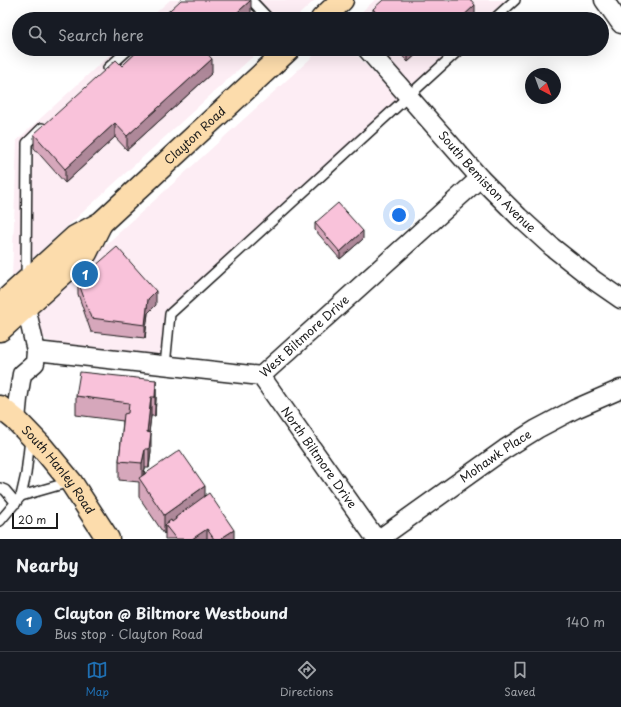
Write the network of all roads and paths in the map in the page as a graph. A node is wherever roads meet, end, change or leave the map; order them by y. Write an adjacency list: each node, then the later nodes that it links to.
1 (251, 0): 4 (lane)
2 (514, 0): 5 (lane)
3 (604, 0): 6 (street)
4 (262, 12)
5 (501, 12)
6 (621, 24)
7 (121, 56): 11 (lane)
8 (281, 56): 15 (main road, Clayton Road)
9 (373, 56): 12 (street, South Bemiston Avenue)
10 (452, 56): 12 (lane)
11 (100, 75)
12 (408, 96): 14 (street, South Bemiston Avenue); 22 (lane)
13 (49, 122): 16 (lane)
14 (480, 178): 17 (street, South Bemiston Avenue); 23 (street, West Biltmore Drive)
15 (101, 223): 16 (main road, Clayton Road); 19 (main road, Clayton Road)
16 (26, 281): 18 (main road, Clayton Road)
17 (621, 299)
18 (0, 305)
19 (26, 307): 20 (main road, Clayton Road); 21 (street)
20 (0, 330)
21 (36, 351): 22 (street, West Biltmore Drive); 25 (street)
22 (165, 366): 23 (street, West Biltmore Drive)
23 (261, 376): 31 (street, North Biltmore Drive)
24 (621, 389): 31 (street, Mohawk Place)
25 (16, 420): 26 (main road, South Hanley Road); 28 (lane)
26 (71, 482): 28 (lane); 30 (main road, South Hanley Road)
27 (0, 488): 28 (lane)
28 (18, 499): 29 (lane)
29 (0, 520)
30 (108, 539)
31 (378, 539)

